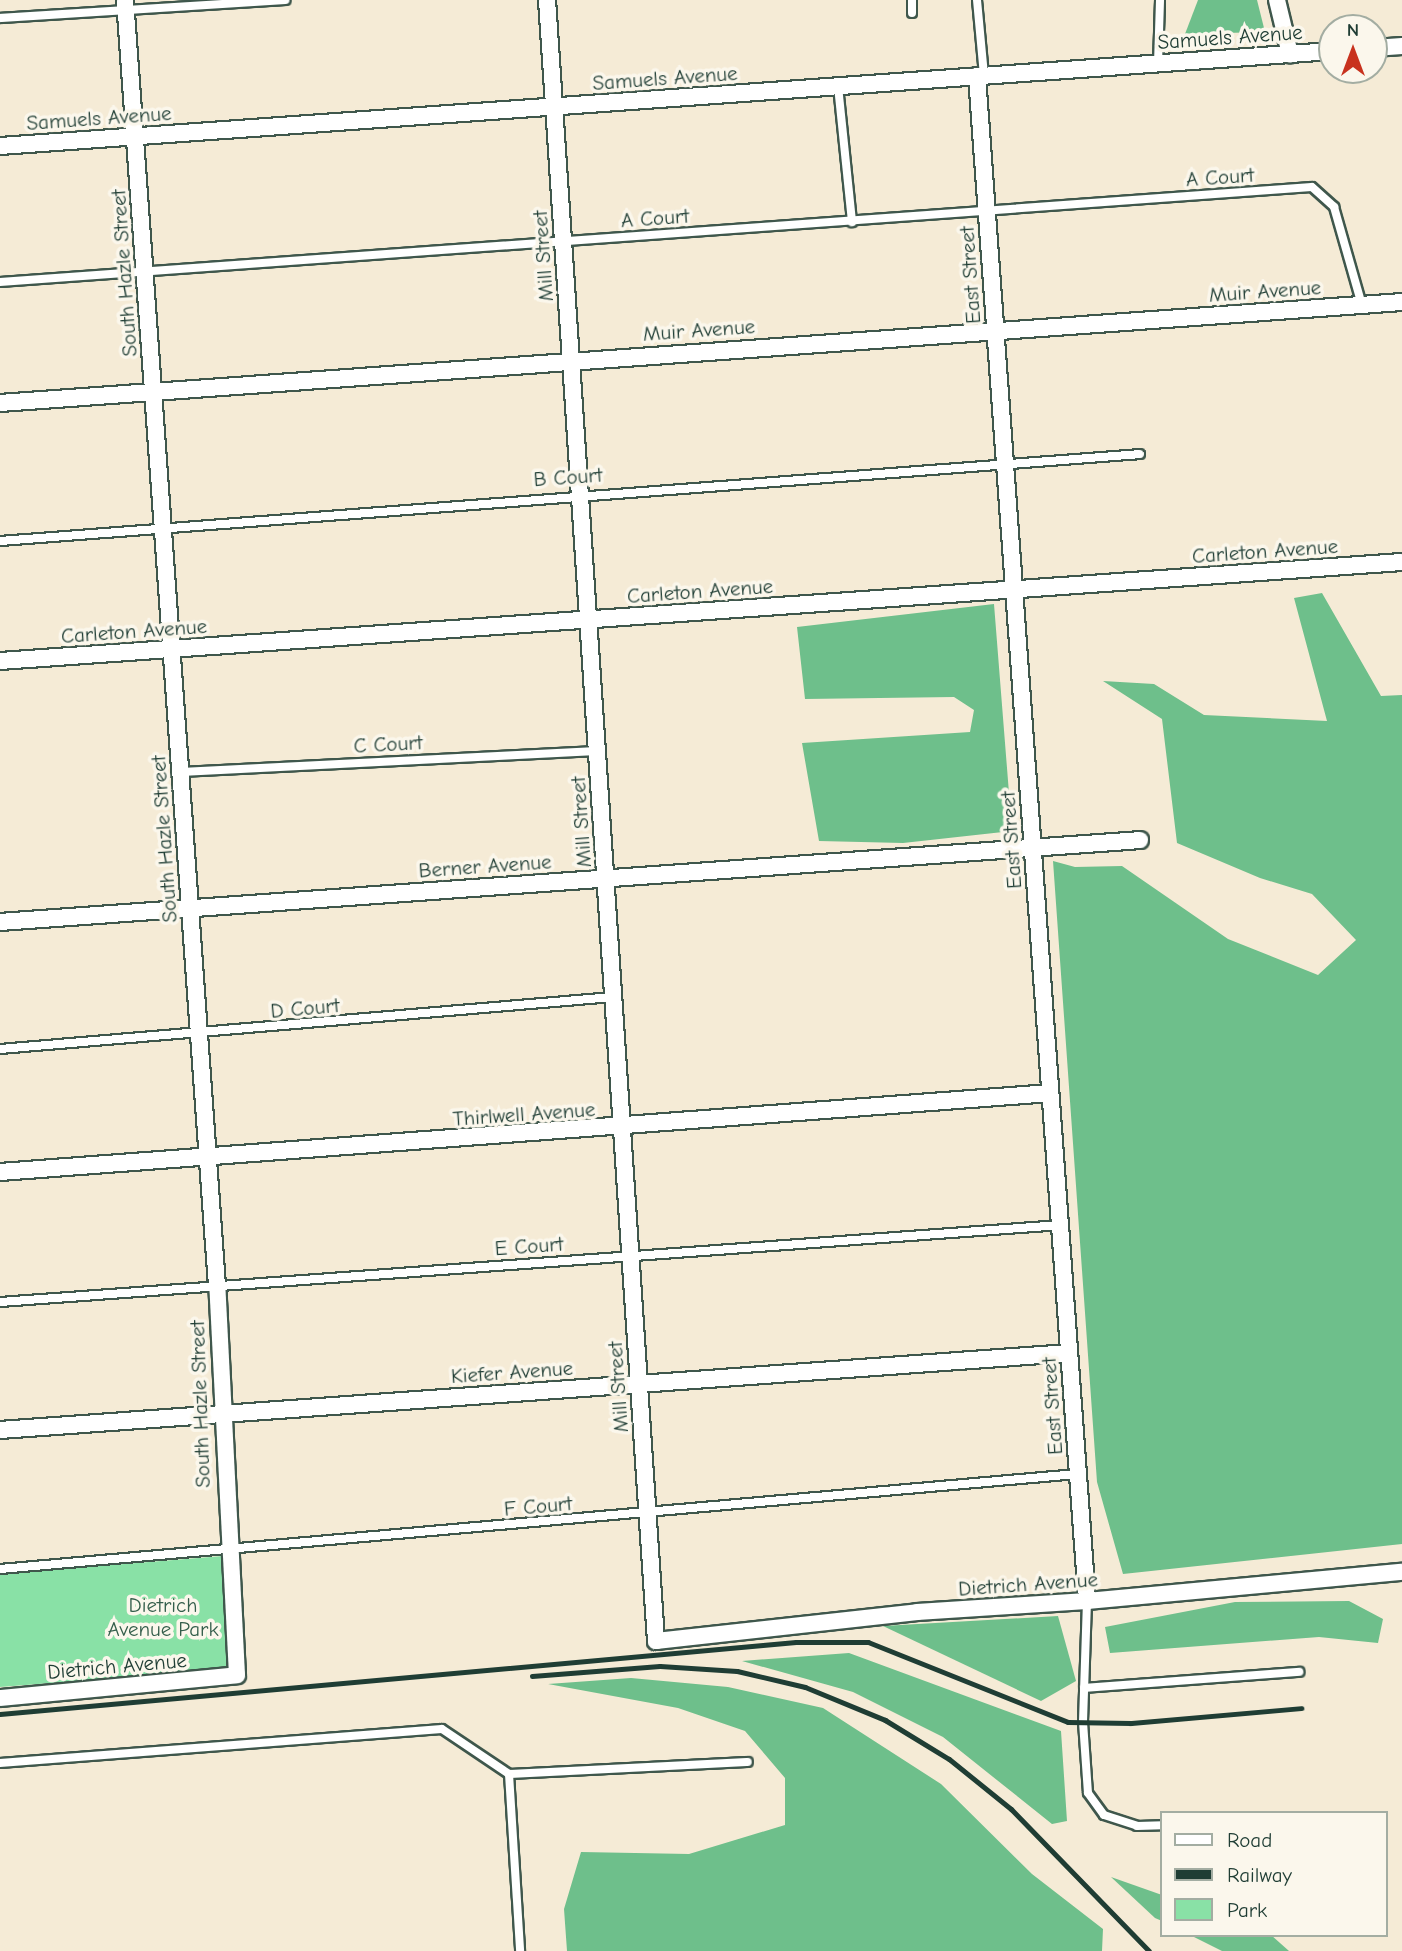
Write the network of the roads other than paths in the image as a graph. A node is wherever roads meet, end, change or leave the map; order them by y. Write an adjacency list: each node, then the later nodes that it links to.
1 (285, 0): 7 (lane)
2 (547, 0): 15 (street, Mill Street)
3 (912, 0): 8 (lane)
4 (977, 0): 13 (lane)
5 (1160, 0): 12 (lane)
6 (1277, 0): 11 (street)
7 (126, 5): 9 (lane); 16 (street, South Hazle Street)
8 (912, 13)
9 (0, 18)
10 (1318, 52): 11 (street, Samuels Avenue)
11 (1290, 54): 12 (street, Samuels Avenue)
12 (1158, 64): 13 (street, Samuels Avenue)
13 (980, 76): 14 (street, Samuels Avenue); 18 (street, East Street)
14 (838, 86): 15 (street, Samuels Avenue); 19 (lane)
15 (554, 107): 16 (street, Samuels Avenue); 20 (street, Mill Street)
16 (135, 137): 17 (street, Samuels Avenue); 21 (street, South Hazle Street)
17 (0, 146)
18 (986, 212): 19 (lane, A Court); 24 (lane, A Court); 25 (street, East Street)
19 (852, 222): 20 (lane, A Court)
20 (563, 242): 21 (lane, A Court); 26 (street, Mill Street)
21 (145, 274): 22 (lane, A Court); 27 (street, South Hazle Street)
22 (0, 282)
23 (1402, 302): 24 (street, Muir Avenue)
24 (1362, 305): 25 (street, Muir Avenue)
25 (995, 331): 26 (street, Muir Avenue); 30 (street, East Street)
26 (571, 360): 27 (street, Muir Avenue); 31 (street, Mill Street)
27 (153, 392): 28 (street, Muir Avenue); 32 (street, South Hazle Street)
28 (0, 403)
29 (1140, 454): 30 (lane, B Court)
30 (1005, 463): 31 (lane, B Court); 35 (street, East Street)
31 (580, 494): 32 (lane, B Court); 36 (street, Mill Street)
32 (163, 527): 33 (lane, B Court); 37 (street, South Hazle Street)
33 (0, 541)
34 (1402, 562): 35 (street, Carleton Avenue)
35 (1014, 590): 36 (street, Carleton Avenue); 42 (street, East Street)
36 (588, 620): 37 (street, Carleton Avenue); 39 (street, Mill Street)
37 (172, 649): 38 (street, Carleton Avenue); 40 (street, South Hazle Street)
38 (0, 661)
39 (597, 751): 40 (lane, C Court); 43 (street, Mill Street)
40 (180, 772): 44 (street, South Hazle Street)
41 (1140, 840): 42 (street, Berner Avenue)
42 (1032, 848): 43 (street, Berner Avenue); 49 (street, East Street)
43 (606, 878): 44 (street, Berner Avenue); 46 (street, Mill Street)
44 (190, 909): 45 (street, Berner Avenue); 47 (street, South Hazle Street)
45 (0, 922)
46 (613, 997): 47 (lane, D Court); 50 (street, Mill Street)
47 (199, 1035): 48 (lane, D Court); 51 (street, South Hazle Street)
48 (0, 1049)
49 (1050, 1093): 50 (street, Thirlwell Avenue); 53 (street, East Street)
50 (622, 1129): 51 (street, Thirlwell Avenue); 54 (street, Mill Street)
51 (208, 1157): 52 (street, Thirlwell Avenue); 55 (street, South Hazle Street)
52 (0, 1172)
53 (1060, 1225): 54 (lane, E Court); 57 (street, East Street)
54 (630, 1256): 55 (lane, E Court); 58 (street, Mill Street)
55 (217, 1286): 56 (lane, E Court); 59 (street, South Hazle Street)
56 (0, 1302)
57 (1069, 1353): 58 (street, Kiefer Avenue); 61 (street, East Street)
58 (639, 1384): 59 (street, Kiefer Avenue); 62 (street, Mill Street)
59 (220, 1414): 60 (street, Kiefer Avenue); 63 (street, South Hazle Street)
60 (0, 1430)
61 (1078, 1474): 62 (lane, F Court); 66 (street, East Street)
62 (648, 1514): 63 (lane, F Court); 67 (street, Mill Street)
63 (228, 1550): 64 (lane, F Court); 69 (street, South Hazle Street)
64 (0, 1569)
65 (1402, 1572): 66 (street, Dietrich Avenue)
66 (1087, 1601): 67 (street, Dietrich Avenue); 70 (lane)
67 (656, 1641)
68 (1299, 1672): 70 (lane)
69 (237, 1675): 71 (street, Dietrich Avenue)
70 (1084, 1688): 75 (lane)
71 (0, 1698)
72 (748, 1762): 74 (lane)
73 (0, 1763): 74 (lane)
74 (509, 1774): 76 (lane)
75 (1160, 1825)
76 (520, 1951)

